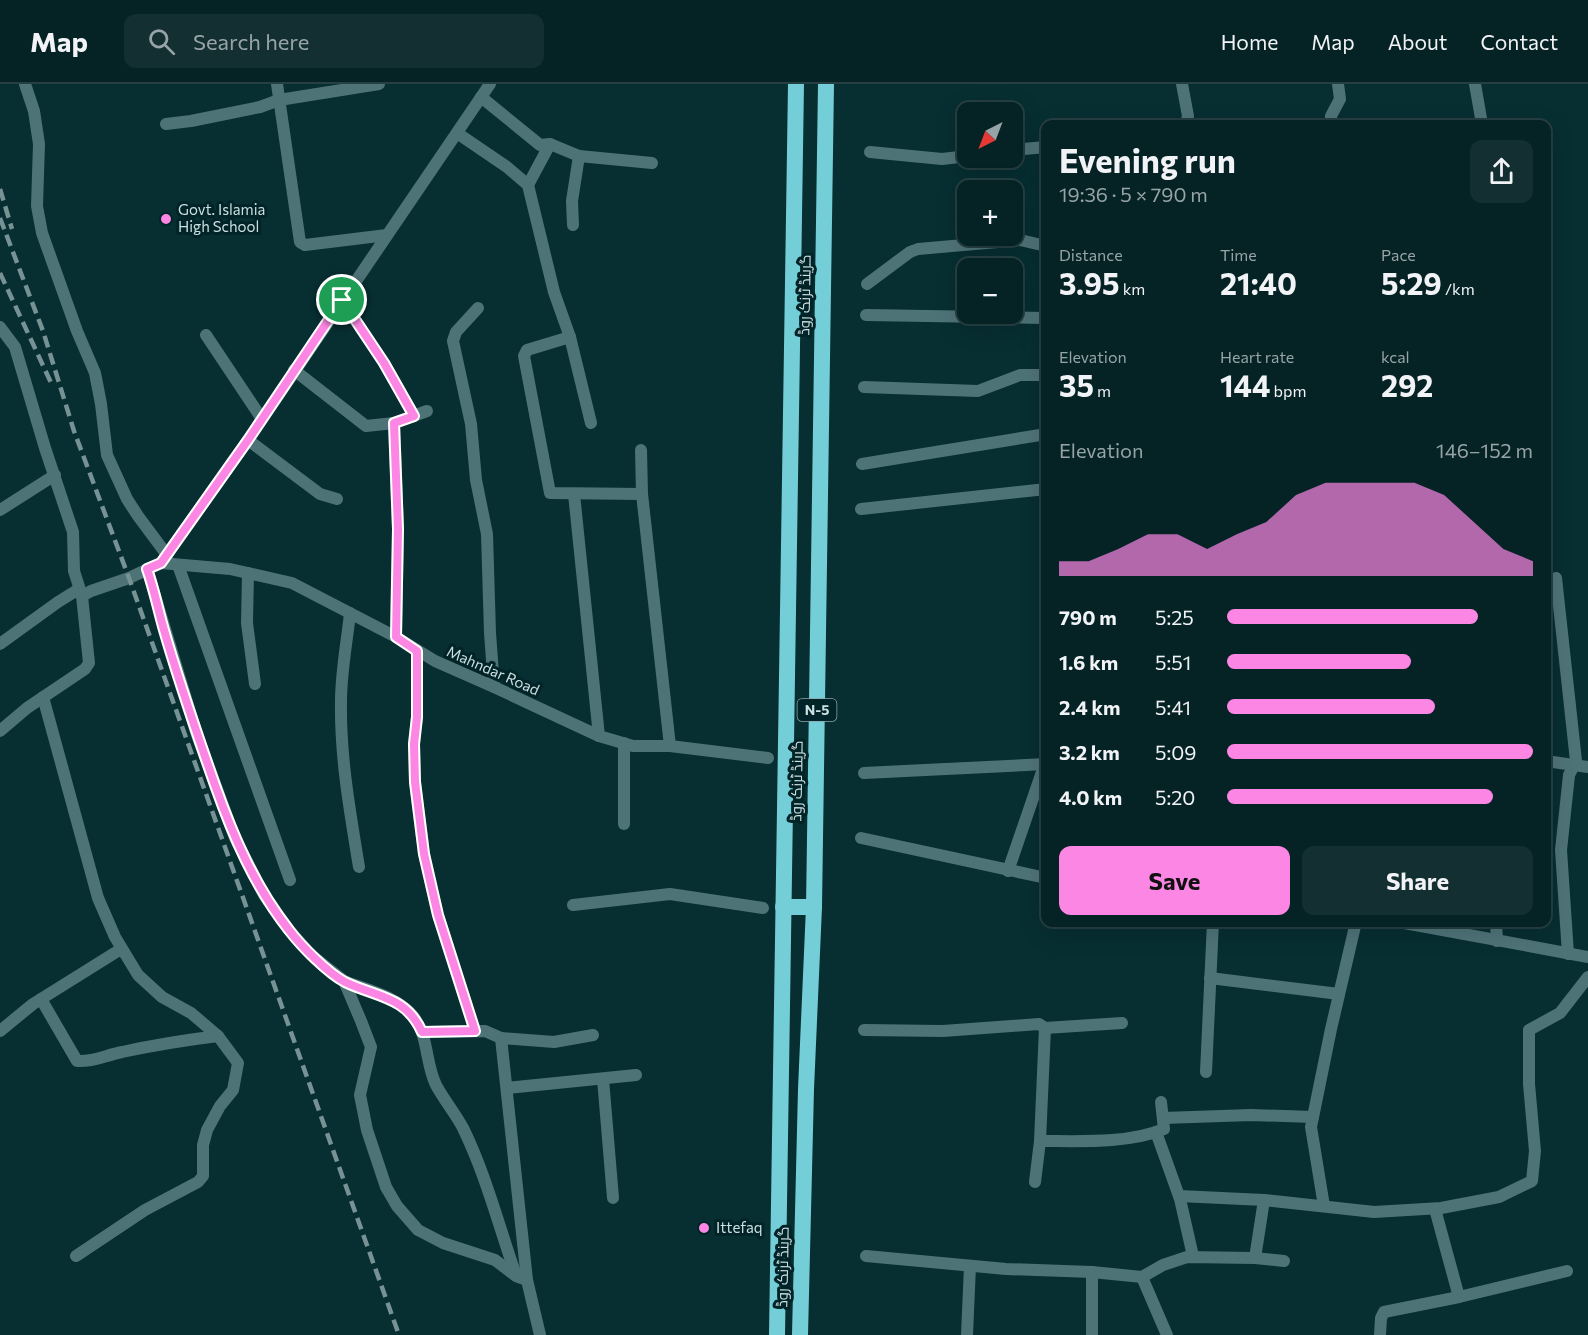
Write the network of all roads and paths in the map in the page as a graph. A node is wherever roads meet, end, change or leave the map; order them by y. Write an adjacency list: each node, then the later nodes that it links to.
1 (26, 84): 55 (street)
2 (277, 84): 11 (street)
3 (379, 84): 11 (street)
4 (490, 84): 10 (street)
5 (795, 84): 86 (highway, گرینڈ ٹرنک روڈ / N-5)
6 (826, 84): 87 (highway, گرینڈ ٹرنک روڈ / N-5)
7 (1182, 84): 12 (street)
8 (1338, 84): 13 (street)
9 (1475, 84): 14 (street)
10 (481, 97): 16 (street); 17 (street)
11 (279, 100): 15 (street); 26 (street)
12 (1187, 120)
13 (1331, 120)
14 (1481, 120)
15 (166, 124)
16 (457, 133): 24 (street); 26 (street)
17 (550, 144): 21 (street); 24 (street)
18 (1041, 147): 19 (street)
19 (1023, 149)
20 (870, 152): 22 (street)
21 (579, 156): 23 (street); 25 (street)
22 (957, 157)
23 (652, 164)
24 (528, 185): 35 (street)
25 (573, 225)
26 (387, 236): 29 (street)
27 (1041, 245): 28 (street)
28 (867, 284)
29 (342, 300): 36 (street); 40 (street)
30 (477, 308): 66 (street)
31 (866, 315): 32 (street)
32 (1041, 318)
33 (0, 327): 48 (street)
34 (207, 335): 41 (street)
35 (570, 337): 43 (street); 50 (street)
36 (294, 370): 41 (street); 42 (street)
37 (1041, 375): 38 (street)
38 (864, 387)
39 (427, 411): 40 (street)
40 (414, 416): 42 (street)
41 (262, 419): 45 (street)
42 (394, 423): 62 (street)
43 (591, 423)
44 (1041, 435): 47 (street)
45 (248, 440): 52 (street); 55 (street)
46 (641, 450): 51 (street)
47 (862, 464)
48 (55, 475): 54 (street); 60 (street)
49 (1041, 490): 53 (street)
50 (574, 494): 51 (street); 69 (street)
51 (642, 494): 71 (street)
52 (338, 499)
53 (861, 509)
54 (0, 510)
55 (164, 559): 56 (street, Mahndar Road); 57 (street, Mahndar Road)
56 (178, 565): 58 (street, Mahndar Road); 84 (street)
57 (147, 569): 60 (street, Mahndar Road); 99 (street)
58 (248, 573): 61 (street, Mahndar Road); 65 (street)
59 (1556, 578): 75 (street)
60 (81, 592): 63 (street, Mahndar Road); 67 (street)
61 (350, 613): 62 (street, Mahndar Road); 81 (street)
62 (396, 637): 64 (street, Mahndar Road)
63 (0, 644)
64 (417, 651): 66 (street, Mahndar Road); 106 (street)
65 (255, 684)
66 (495, 687): 69 (street, Mahndar Road)
67 (42, 697): 68 (street); 94 (street)
68 (0, 731)
69 (599, 736): 70 (street, Mahndar Road)
70 (624, 743): 71 (street, Mahndar Road); 79 (street)
71 (670, 746): 72 (street, Mahndar Road)
72 (768, 758)
73 (1551, 762): 75 (street)
74 (1041, 766): 77 (street)
75 (1574, 766): 76 (street); 95 (street)
76 (1588, 767)
77 (864, 773)
78 (1041, 777): 82 (street)
79 (624, 824)
80 (861, 838): 82 (street)
81 (359, 867)
82 (1008, 871): 83 (street)
83 (1041, 878)
84 (290, 880)
85 (573, 905): 88 (street)
86 (783, 907): 87 (highway); 138 (highway, گرینڈ ٹرنک روڈ / N-5)
87 (814, 907): 139 (highway, گرینڈ ٹرنک روڈ / N-5)
88 (764, 908)
89 (1213, 927): 98 (street)
90 (1355, 927): 100 (street)
91 (1425, 927): 93 (street)
92 (1496, 927): 93 (street)
93 (1497, 941): 95 (street)
94 (121, 949): 101 (street); 109 (street)
95 (1568, 954): 96 (street)
96 (1588, 957)
97 (1588, 977): 125 (street)
98 (1210, 978): 100 (street); 111 (street)
99 (344, 981): 107 (street); 135 (street)
100 (1339, 994): 116 (street)
101 (41, 999): 105 (street); 109 (street)
102 (1122, 1023): 103 (street)
103 (1045, 1028): 104 (street); 119 (street)
104 (864, 1030)
105 (0, 1031)
106 (475, 1031): 107 (street); 110 (street)
107 (422, 1032): 135 (street)
108 (593, 1035): 110 (street)
109 (218, 1036): 126 (street)
110 (501, 1038): 114 (street)
111 (1206, 1072)
112 (636, 1075): 113 (street)
113 (603, 1079): 114 (street); 122 (street)
114 (507, 1088): 135 (street)
115 (1161, 1102): 117 (street)
116 (1313, 1117): 117 (street); 124 (street)
117 (1163, 1118): 118 (street)
118 (1156, 1132): 119 (street); 121 (street)
119 (1040, 1141): 120 (street)
120 (1035, 1182)
121 (1179, 1196): 123 (street); 128 (street)
122 (613, 1198)
123 (1264, 1200): 124 (street); 129 (street)
124 (1323, 1206): 125 (street)
125 (1435, 1209): 136 (street)
126 (76, 1256)
127 (866, 1256): 131 (street)
128 (1192, 1256): 129 (street); 134 (street)
129 (1255, 1258): 130 (street)
130 (1284, 1261)
131 (970, 1266): 133 (street); 140 (street)
132 (1567, 1271): 136 (street)
133 (1092, 1272): 134 (street); 141 (street)
134 (1142, 1276): 142 (street)
135 (521, 1278): 137 (street)
136 (1459, 1297): 143 (street)
137 (540, 1335)
138 (777, 1335)
139 (800, 1335)
140 (967, 1335)
141 (1092, 1335)
142 (1167, 1335)
143 (1380, 1335)

